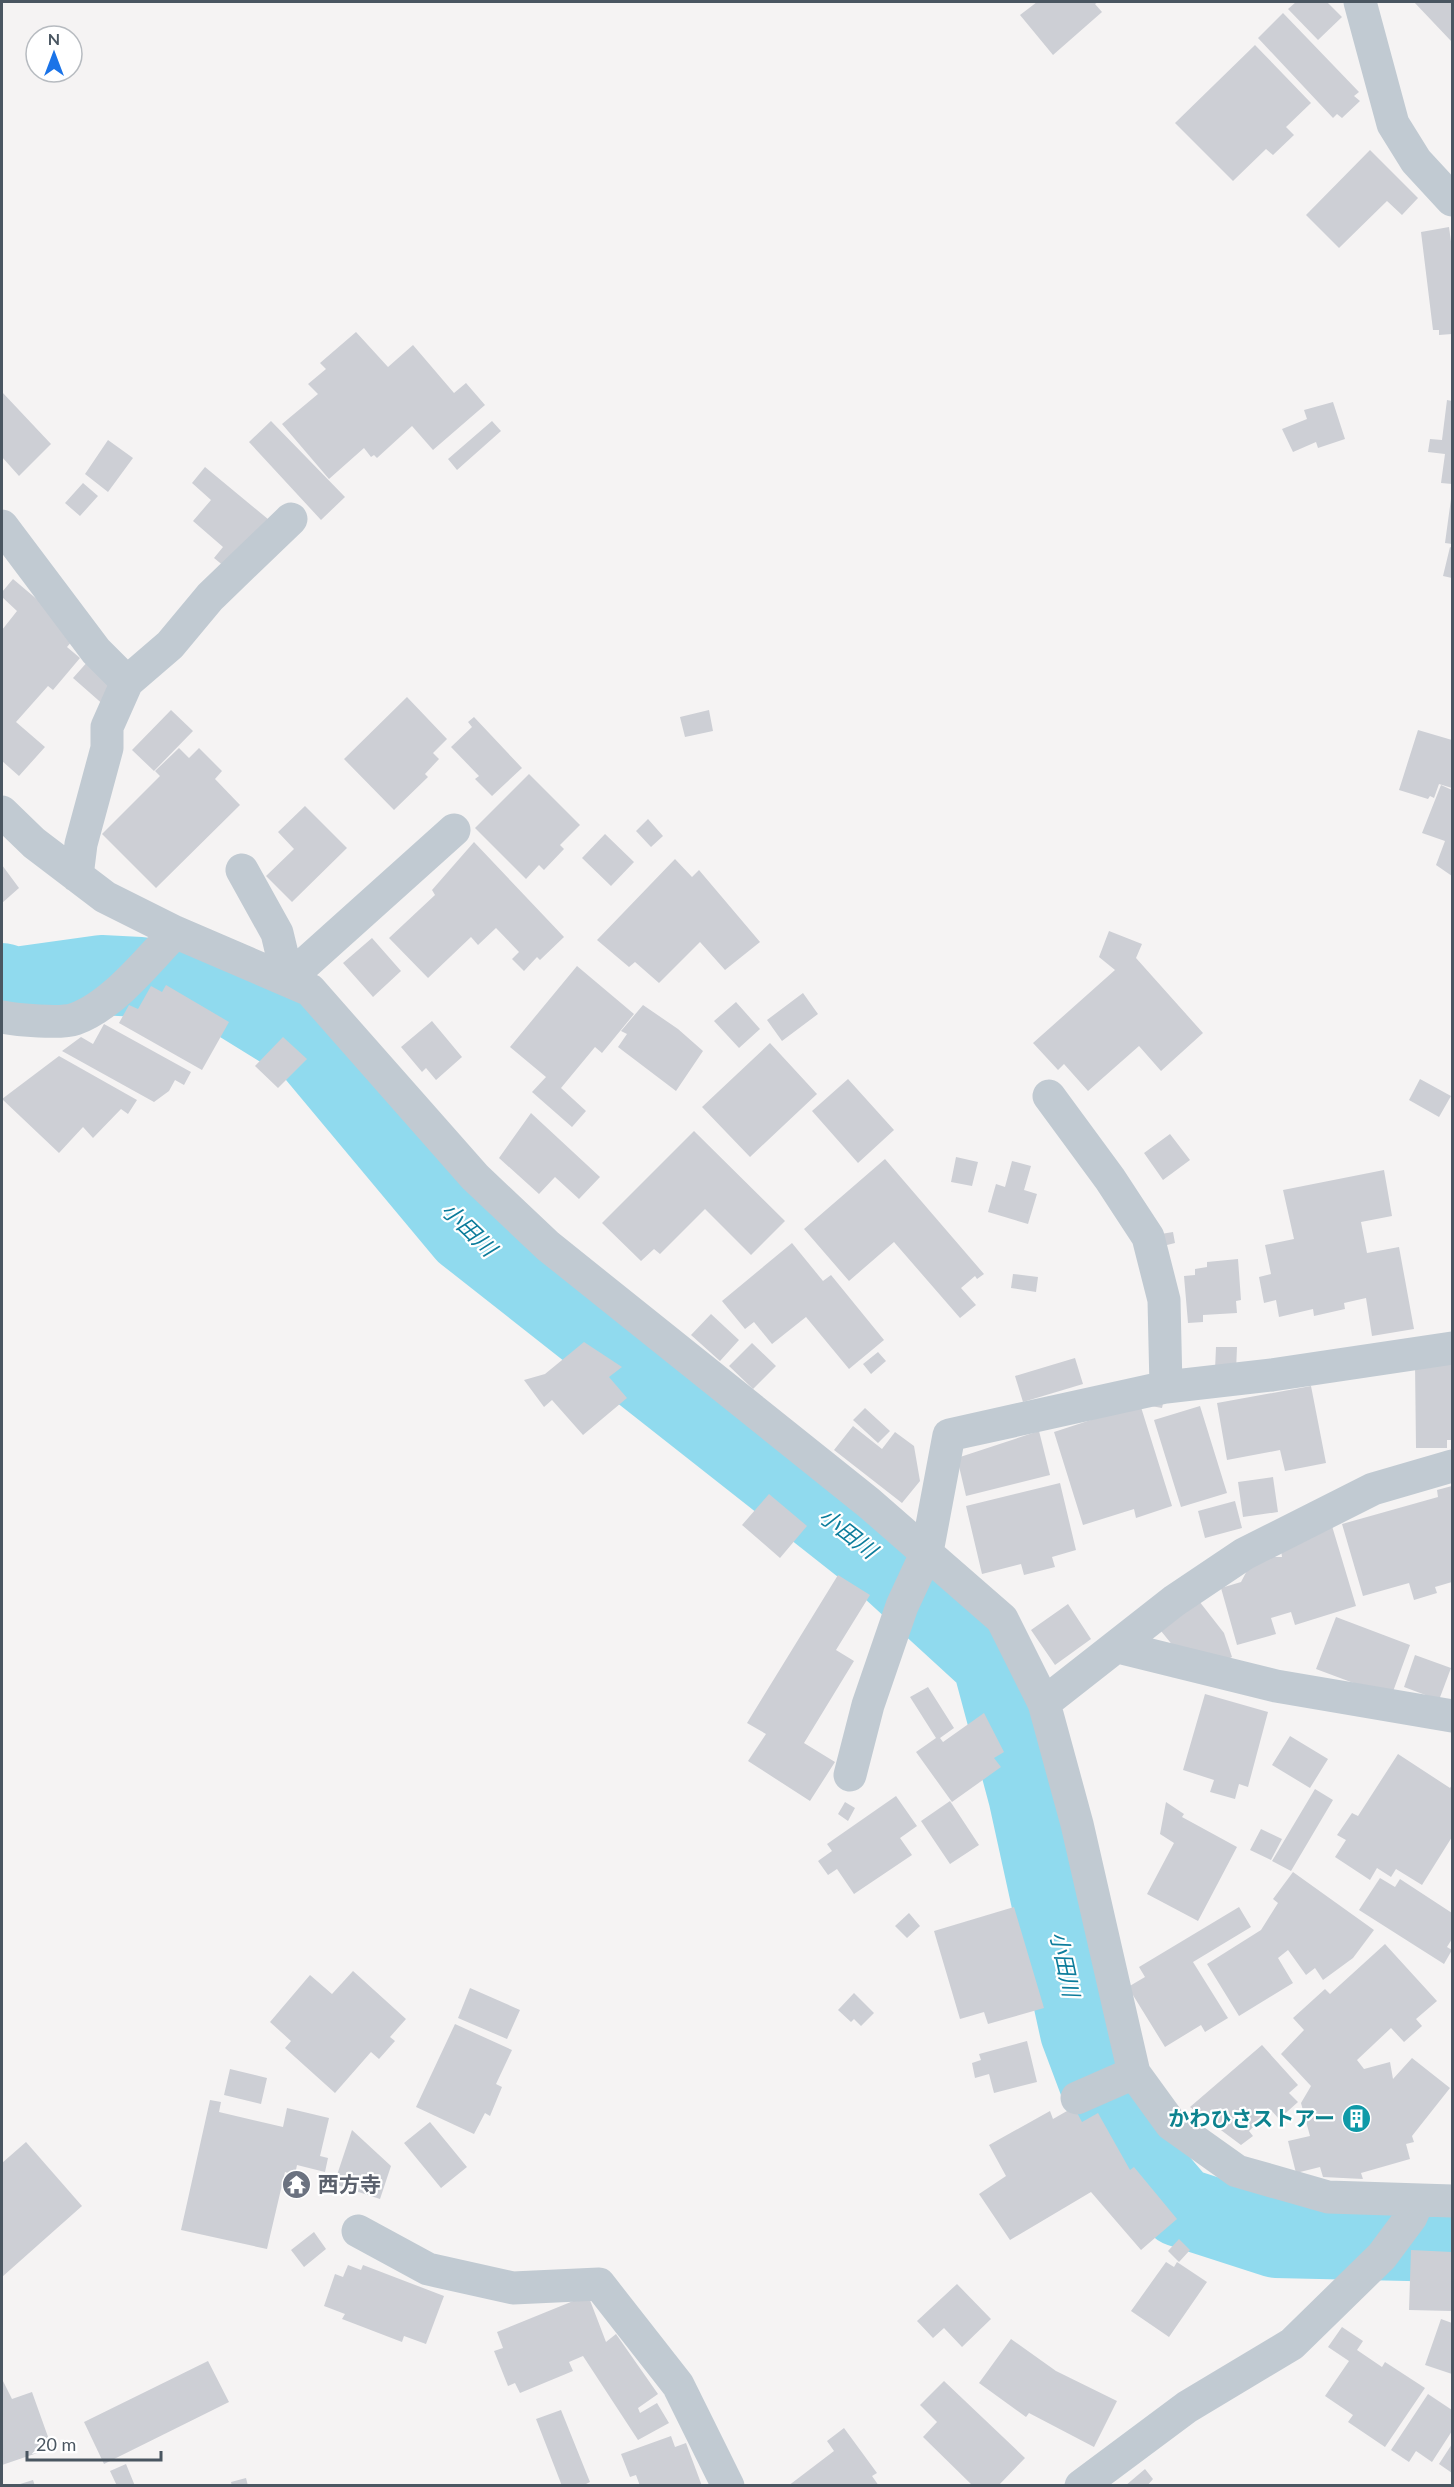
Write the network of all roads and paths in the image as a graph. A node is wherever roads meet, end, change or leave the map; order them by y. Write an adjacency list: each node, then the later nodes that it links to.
1 (1360, 2): 2 (street)
2 (1452, 200)
3 (291, 519): 5 (street)
4 (2, 526): 5 (street)
5 (127, 682): 9 (street)
6 (2, 812): 9 (street)
7 (454, 830): 11 (street)
8 (242, 870): 11 (street)
9 (77, 876): 10 (street)
10 (166, 941): 11 (street); 12 (street)
11 (288, 979): 17 (street)
12 (2, 1017)
13 (1049, 1096): 15 (street)
14 (1452, 1348): 15 (street)
15 (1166, 1387): 17 (street)
16 (1452, 1466): 18 (street)
17 (925, 1557): 19 (street); 21 (street)
18 (1118, 1647): 19 (street); 20 (street)
19 (1044, 1703): 22 (street)
20 (1452, 1716)
21 (850, 1775)
22 (1130, 2075): 23 (street); 25 (street)
23 (1077, 2098)
24 (1452, 2201): 25 (street)
25 (1415, 2209): 28 (street)
26 (358, 2231): 27 (street)
27 (728, 2486)
28 (1080, 2486)

